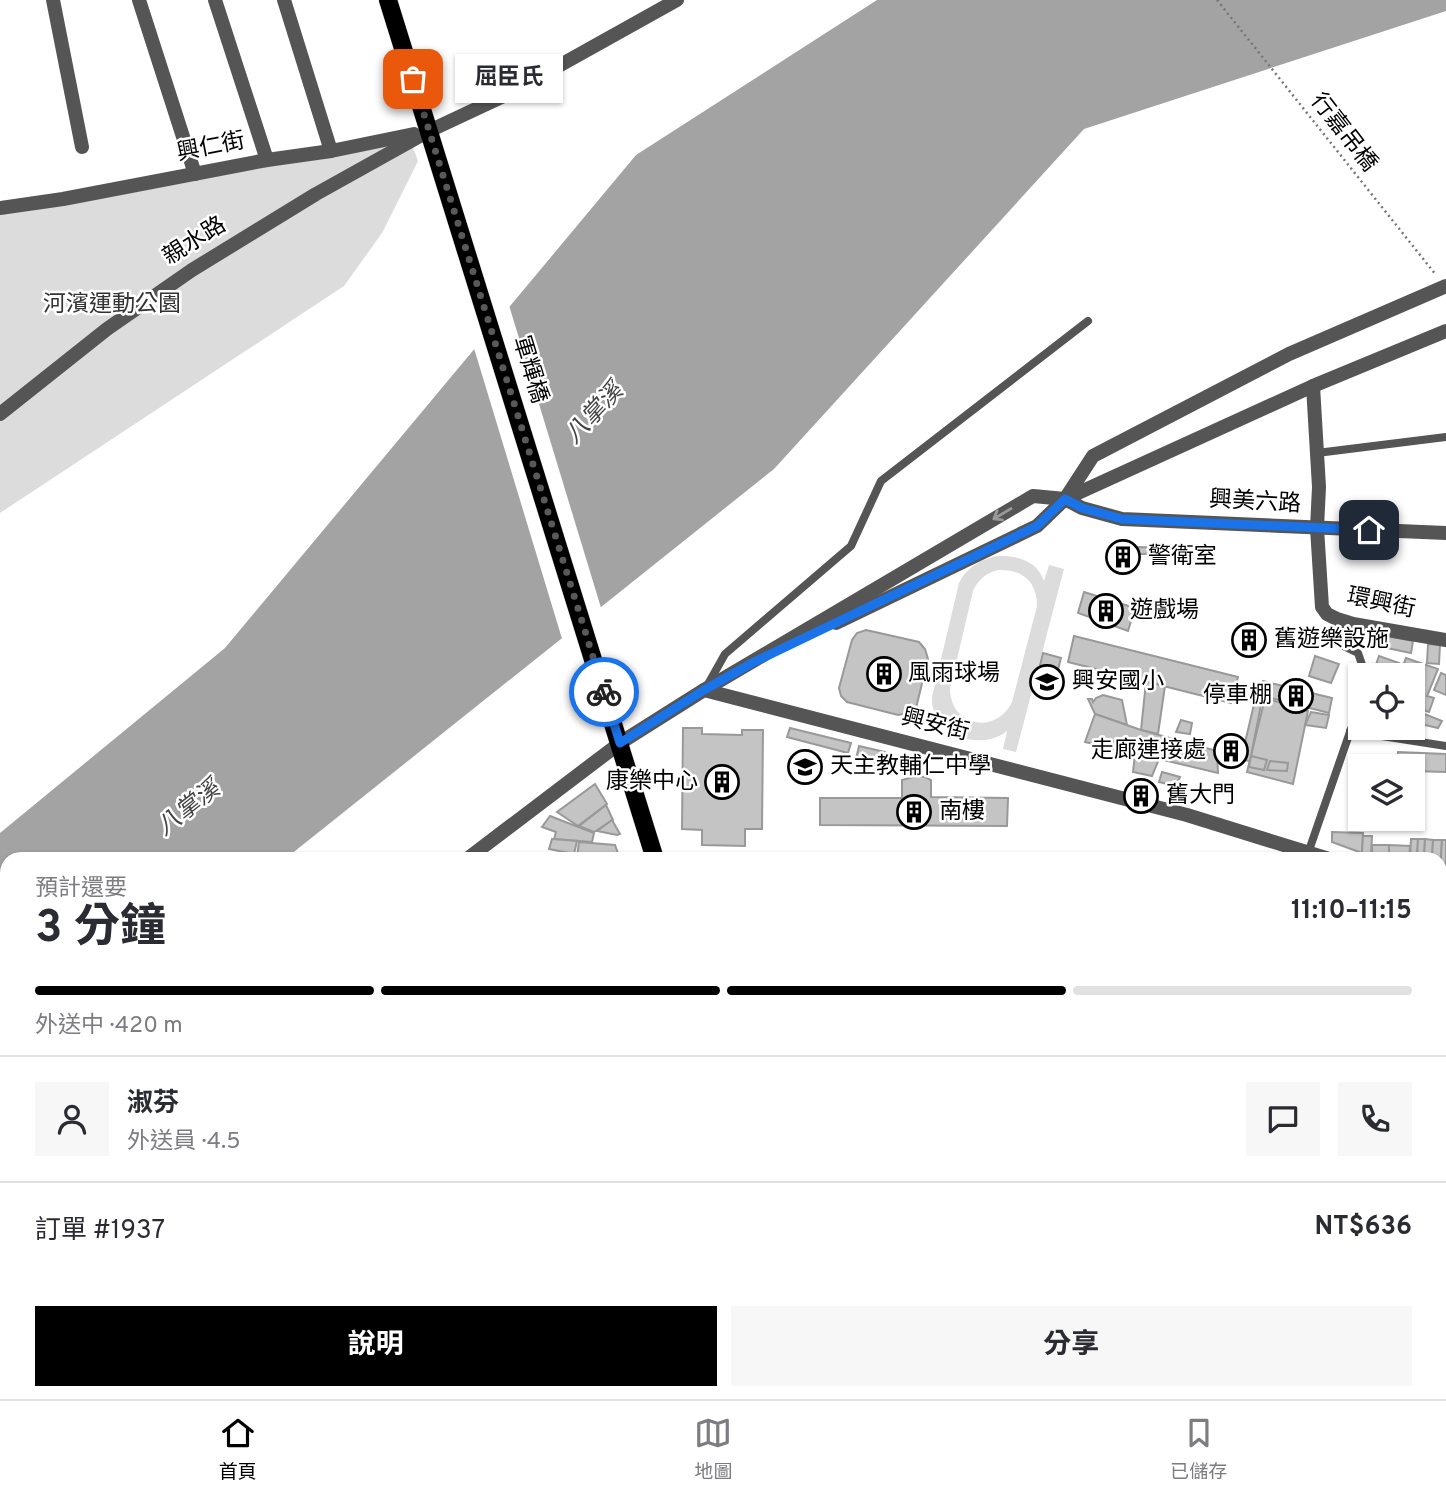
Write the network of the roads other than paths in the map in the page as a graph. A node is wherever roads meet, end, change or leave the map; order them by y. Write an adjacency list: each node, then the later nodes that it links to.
1 (53, 0): 8 (street)
2 (139, 0): 11 (street)
3 (215, 0): 10 (street)
4 (284, 0): 9 (street)
5 (388, 0): 7 (main road, 軍輝橋)
6 (677, 0): 7 (street)
7 (429, 131): 9 (street, 興仁街); 17 (street, 親水路); 30 (main road, 軍輝橋)
8 (82, 147)
9 (331, 151): 10 (street, 興仁街)
10 (267, 160): 11 (street, 興仁街)
11 (195, 174): 12 (street, 興仁街)
12 (0, 208)
13 (1445, 286): 20 (street)
14 (1088, 321): 27 (lane)
15 (1446, 331): 16 (street)
16 (1313, 386): 19 (street, 環興街); 20 (street)
17 (0, 414)
18 (1446, 437): 19 (lane)
19 (1317, 453): 21 (street, 環興街)
20 (1065, 499): 21 (street, 興美六路); 25 (street); 25 (street, one-way to 25)
21 (1317, 528): 22 (street, 興美六路); 24 (street, 環興街)
22 (1446, 533)
23 (1318, 634): 26 (lane)
24 (1446, 640)
25 (752, 663): 27 (street)
26 (1361, 663)
27 (704, 690): 30 (street); 34 (street, 興安街)
28 (1348, 737): 35 (lane)
29 (1408, 740): 31 (lane)
30 (620, 743): 32 (street); 33 (main road, 軍輝橋)
31 (1446, 746)
32 (476, 852)
33 (652, 852)
34 (1295, 852)
35 (1308, 852)

